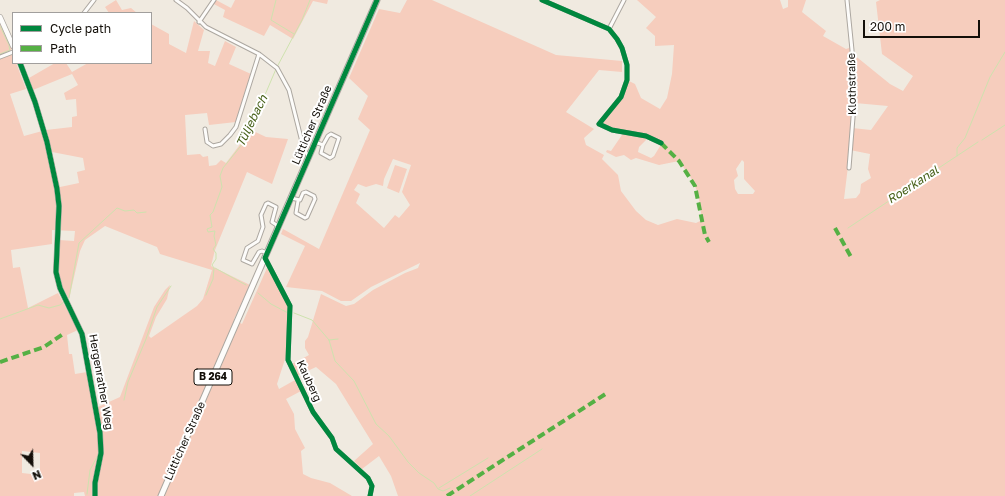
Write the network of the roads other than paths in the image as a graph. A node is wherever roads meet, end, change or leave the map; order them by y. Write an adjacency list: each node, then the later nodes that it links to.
1 (94, 0): 8 (street)
2 (176, 0): 10 (street)
3 (214, 0): 10 (street)
4 (377, 0): 18 (main road, Lütticher Straße)
5 (542, 0): 11 (street)
6 (624, 0): 11 (street)
7 (847, 0): 22 (street, Klothstraße)
8 (85, 12)
9 (0, 17): 12 (street)
10 (199, 22): 14 (street)
11 (609, 30): 19 (street)
12 (12, 44)
13 (12, 52): 15 (street)
14 (259, 54): 17 (street); 21 (street)
15 (0, 57)
16 (20, 64): 27 (street, Hergenrather Weg)
17 (205, 129)
18 (315, 142): 20 (street, Lütticher Straße); 21 (main road, Lütticher Straße)
19 (661, 143)
20 (323, 145): 20 (street, Lütticher Straße)
21 (309, 157): 23 (main road, Lütticher Straße)
22 (849, 168)
23 (291, 198): 24 (street); 25 (main road, Lütticher Straße)
24 (298, 200): 24 (street)
25 (278, 226): 26 (main road, Lütticher Straße); 26 (street)
26 (266, 256): 28 (main road, Lütticher Straße / B 264); 29 (street, Kauberg)
27 (94, 496)
28 (161, 496)
29 (370, 496)

